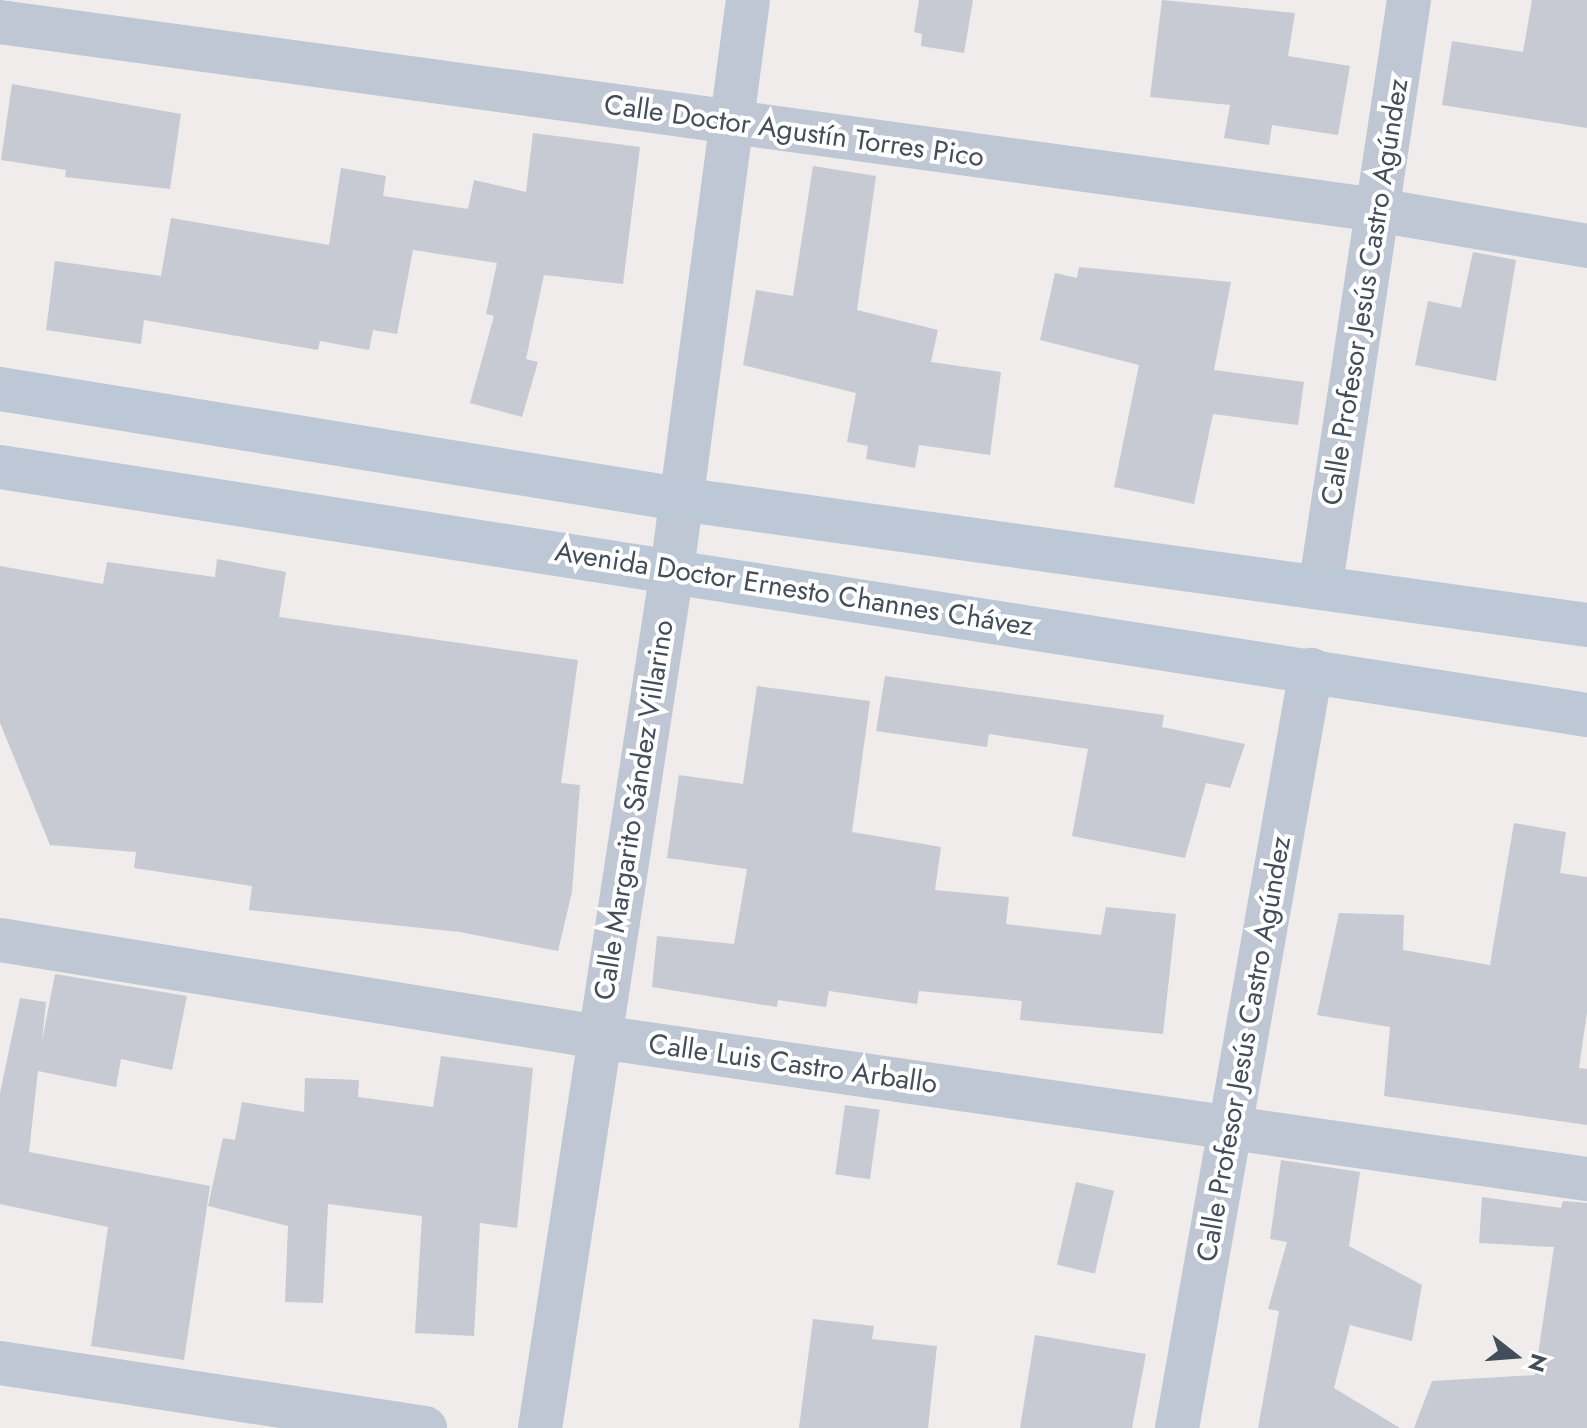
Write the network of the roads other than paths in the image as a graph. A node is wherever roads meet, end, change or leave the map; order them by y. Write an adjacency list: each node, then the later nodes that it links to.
1 (748, 0): 4 (street, Calle Margarito Sández Villarino)
2 (1409, 0): 5 (street, Calle Profesor Jesús Castro Agúndez)
3 (0, 22): 4 (street, Calle Doctor Agustín Torres Pico)
4 (730, 123): 5 (street, Calle Doctor Agustín Torres Pico); 9 (street, Calle Margarito Sández Villarino)
5 (1377, 210): 6 (street, Calle Doctor Agustín Torres Pico); 11 (street, Calle Profesor Jesús Castro Agúndez)
6 (1587, 246)
7 (0, 389): 9 (street)
8 (0, 467): 10 (street, Avenida Doctor Ernesto Channes Chávez)
9 (679, 499): 10 (street, Calle Margarito Sández Villarino); 11 (street)
10 (672, 570): 13 (street, Avenida Doctor Ernesto Channes Chávez); 16 (street, Calle Margarito Sández Villarino)
11 (1321, 583): 12 (street)
12 (1587, 625)
13 (1311, 670): 14 (street, Avenida Doctor Ernesto Channes Chávez); 17 (street, Calle Profesor Jesús Castro Agúndez)
14 (1587, 715)
15 (0, 940): 16 (street, Calle Luis Castro Arballo)
16 (599, 1037): 17 (street, Calle Luis Castro Arballo); 21 (street, Calle Margarito Sández Villarino)
17 (1231, 1125): 18 (street, Calle Luis Castro Arballo); 22 (street, Calle Profesor Jesús Castro Agúndez)
18 (1587, 1179)
19 (0, 1363): 20 (street)
20 (425, 1428)
21 (540, 1428)
22 (1177, 1428)

